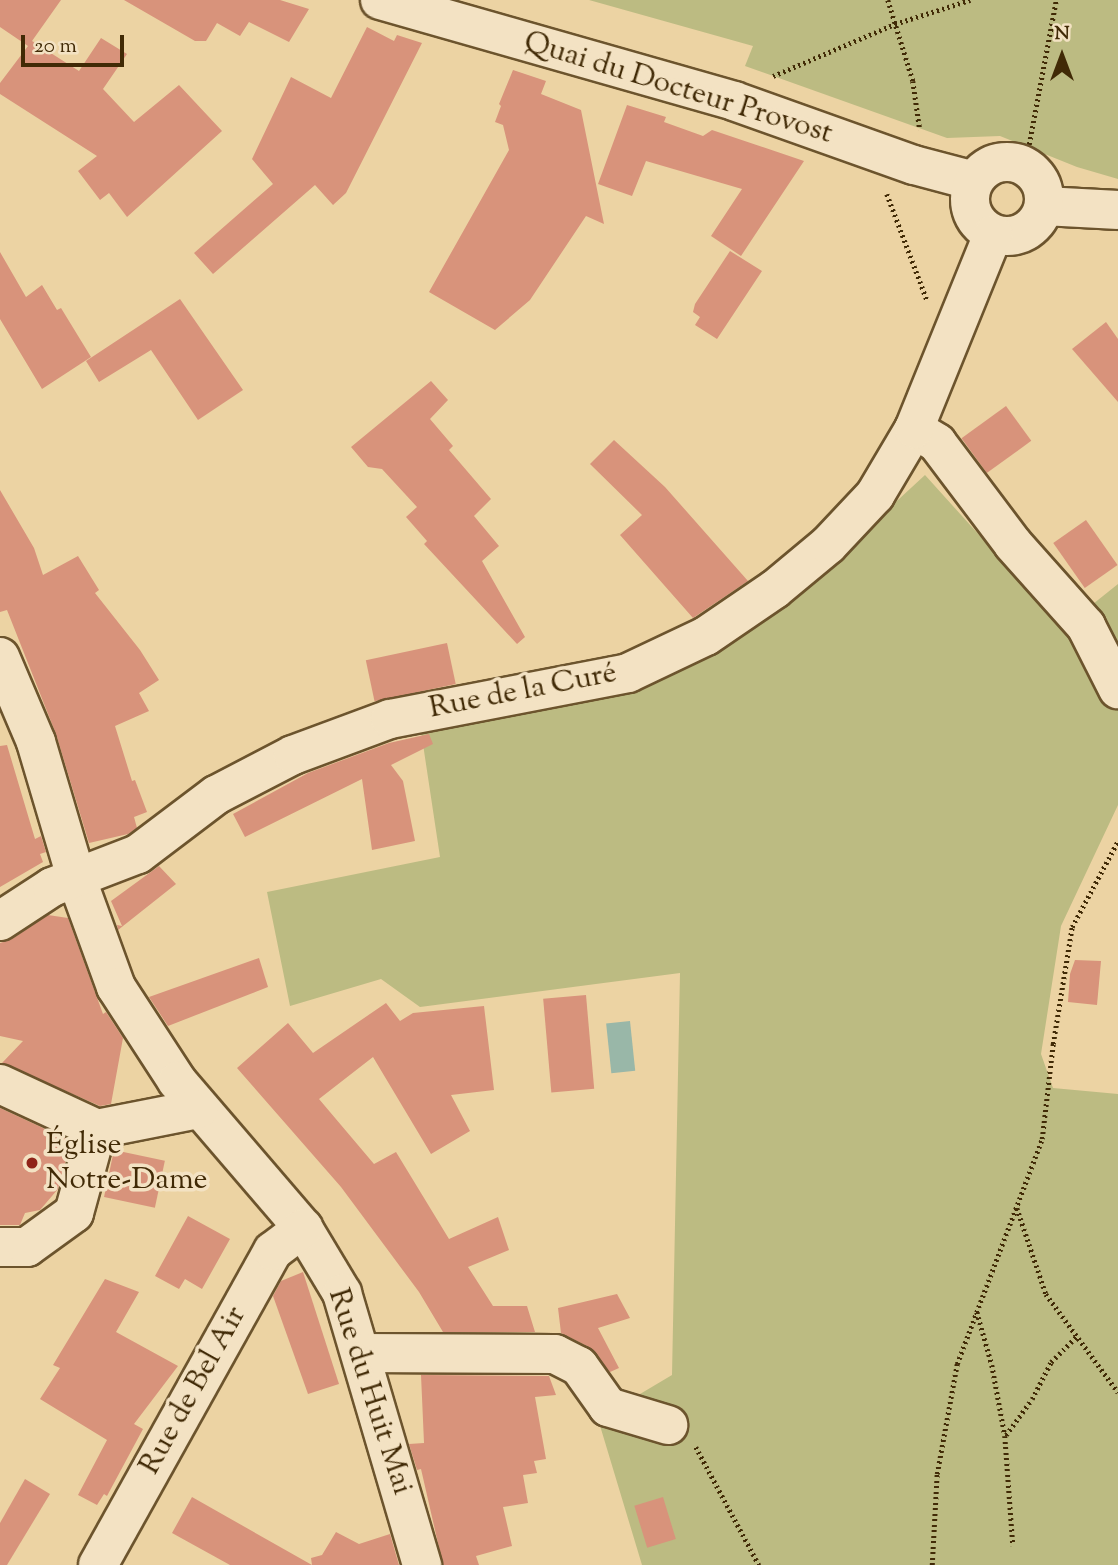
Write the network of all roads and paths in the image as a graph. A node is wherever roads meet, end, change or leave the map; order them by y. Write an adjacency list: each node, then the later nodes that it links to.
1 (380, 0): 6 (street, Quai du Docteur Provost)
2 (888, 0): 5 (path)
3 (970, 0): 5 (path)
4 (1056, 0): 9 (path)
5 (895, 24): 6 (path); 8 (path)
6 (734, 101): 7 (street, Quai du Docteur Provost)
7 (867, 148): 8 (street, Quai du Docteur Provost); 14 (path)
8 (914, 164): 10 (street, Quai du Docteur Provost)
9 (1025, 166): 10 (street); 11 (street)
10 (974, 181): 13 (street)
11 (1044, 206): 12 (street); 13 (street)
12 (1118, 210)
13 (993, 234): 14 (street, Rue de la Curé)
14 (943, 356): 15 (street, Rue de la Curé)
15 (914, 429): 17 (street); 19 (street, Rue de la Curé)
16 (0, 657): 19 (street, Rue du Huit Mai)
17 (1118, 689)
18 (1118, 841): 24 (path)
19 (76, 877): 20 (street, Rue de la Curé); 22 (street, Rue du Huit Mai)
20 (0, 921)
21 (0, 1084): 23 (street)
22 (199, 1109): 23 (street); 25 (street, Rue du Huit Mai)
23 (97, 1129): 26 (street)
24 (1017, 1207): 27 (path); 28 (path)
25 (303, 1228): 29 (street, Rue du Huit Mai); 34 (street, Rue de Bel Air)
26 (0, 1247)
27 (977, 1311): 32 (path); 37 (path)
28 (1077, 1336): 30 (path); 32 (path)
29 (361, 1353): 31 (street); 35 (street, Rue du Huit Mai)
30 (1118, 1392)
31 (668, 1424): 36 (path)
32 (1005, 1436): 33 (path)
33 (1013, 1546)
34 (98, 1565)
35 (422, 1565)
36 (760, 1565)
37 (932, 1565)

